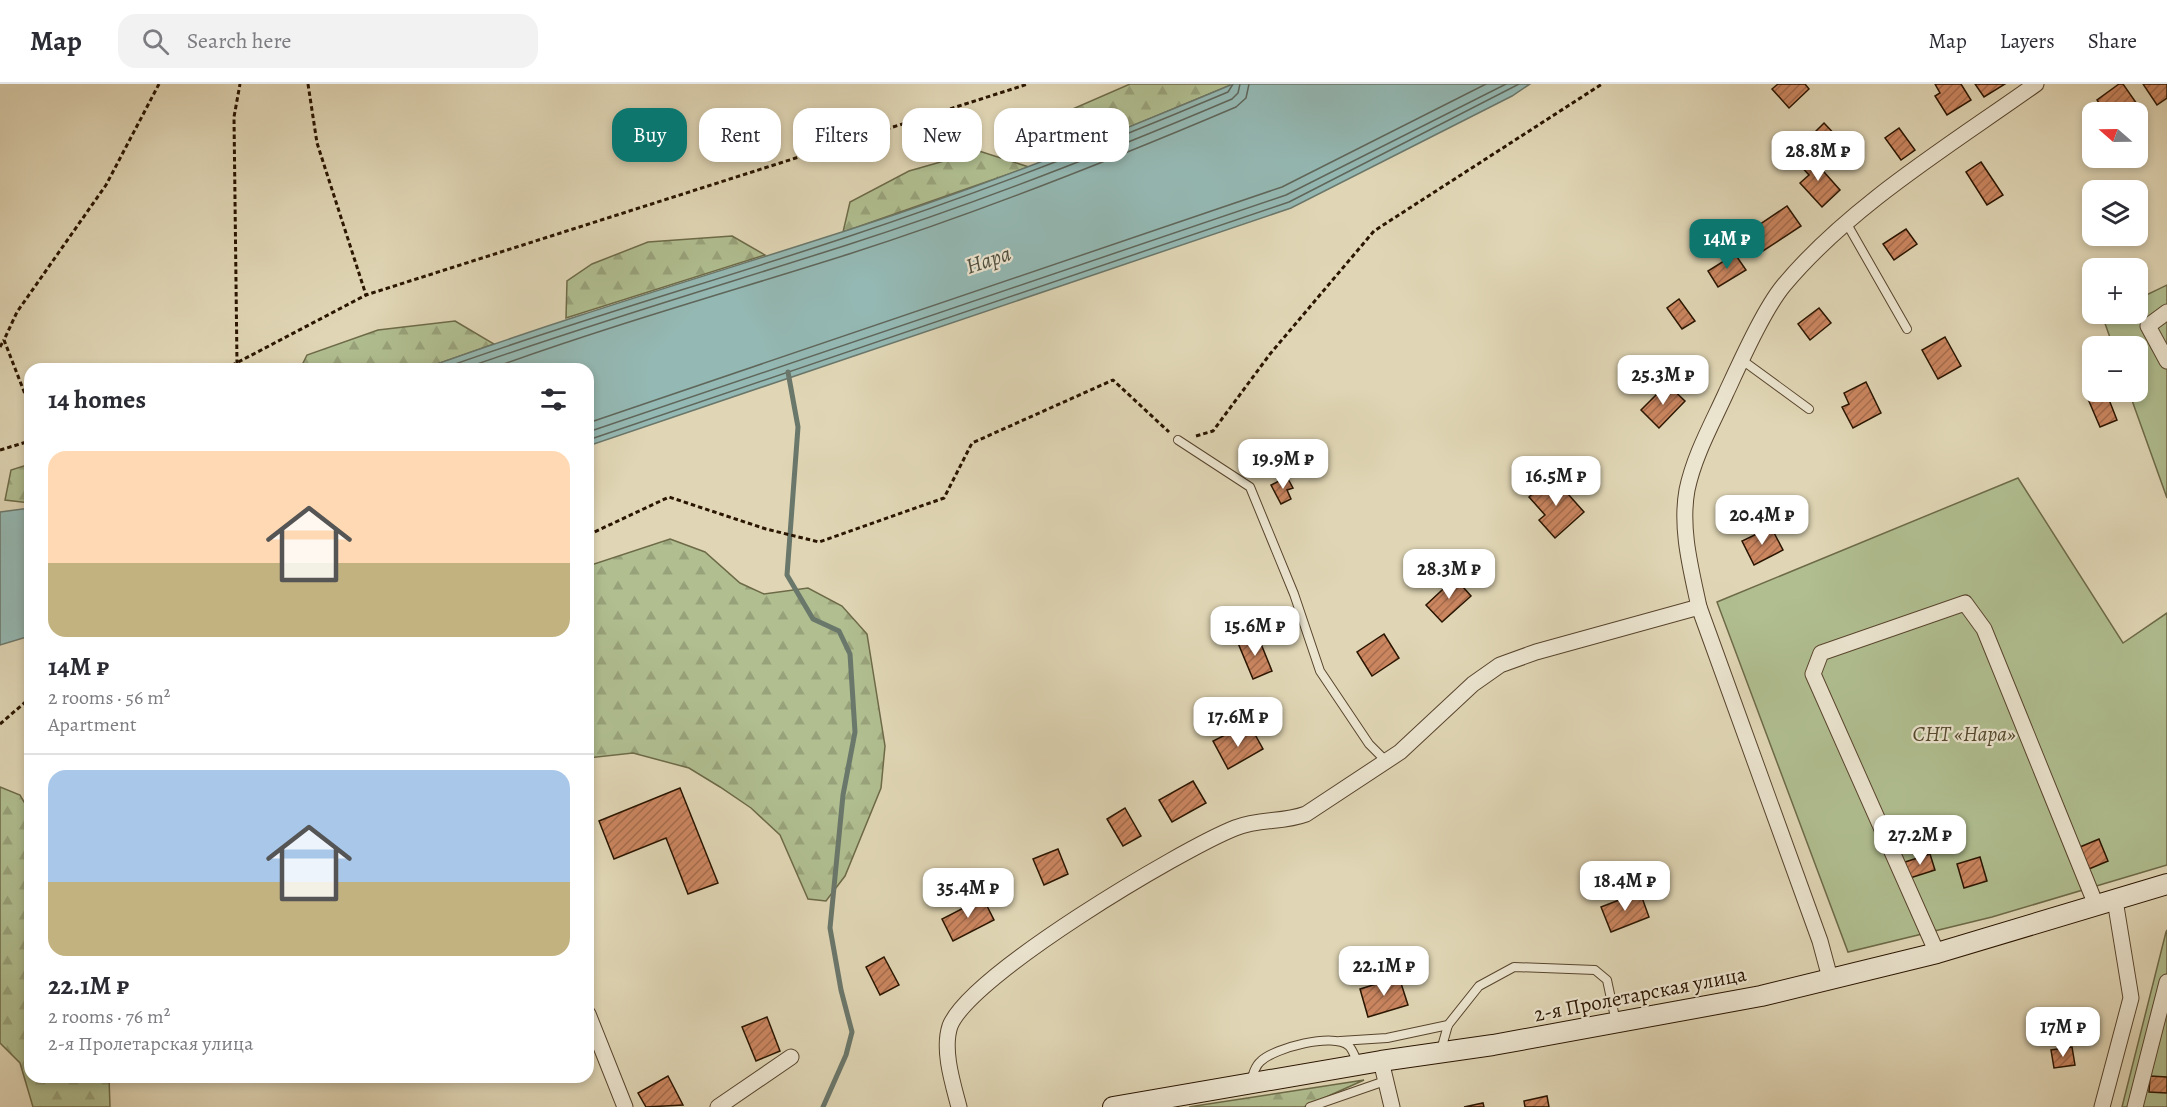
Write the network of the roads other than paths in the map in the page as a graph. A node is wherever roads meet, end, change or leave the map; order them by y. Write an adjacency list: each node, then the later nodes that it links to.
1 (2031, 85): 2 (street)
2 (1847, 224): 4 (lane); 5 (street)
3 (2167, 312): 6 (street)
4 (1907, 329)
5 (1742, 360): 7 (lane); 9 (street)
6 (2167, 361)
7 (1809, 409)
8 (1178, 440): 10 (lane)
9 (1699, 607): 10 (street); 15 (street)
10 (1386, 761): 31 (street)
11 (2167, 884): 12 (main road, 2-я Пролетарская улица)
12 (2115, 900): 13 (main road, 2-я Пролетарская улица); 35 (street)
13 (2096, 905): 14 (main road, 2-я Пролетарская улица); 14 (street)
14 (1937, 953): 15 (main road, 2-я Пролетарская улица)
15 (1830, 978): 18 (main road, 2-я Пролетарская улица)
16 (2167, 982): 17 (street)
17 (2162, 1005): 19 (street); 36 (street)
18 (1616, 1023): 20 (lane); 23 (main road, 2-я Пролетарская улица)
19 (2167, 1023)
20 (1448, 1025): 22 (lane); 23 (lane)
21 (594, 1029): 29 (street)
22 (1338, 1041): 26 (lane); 28 (lane)
23 (1440, 1053): 25 (main road, 2-я Пролетарская улица)
24 (791, 1057): 30 (street)
25 (1381, 1061): 26 (main road, 2-я Пролетарская улица); 27 (street)
26 (1360, 1065): 28 (main road, 2-я Пролетарская улица)
27 (1385, 1082): 33 (lane); 34 (street)
28 (1251, 1083): 32 (main road, 2-я Пролетарская улица)
29 (625, 1107)
30 (718, 1107)
31 (959, 1107)
32 (1113, 1107)
33 (1310, 1107)
34 (1392, 1107)
35 (2102, 1107)
36 (2135, 1107)

